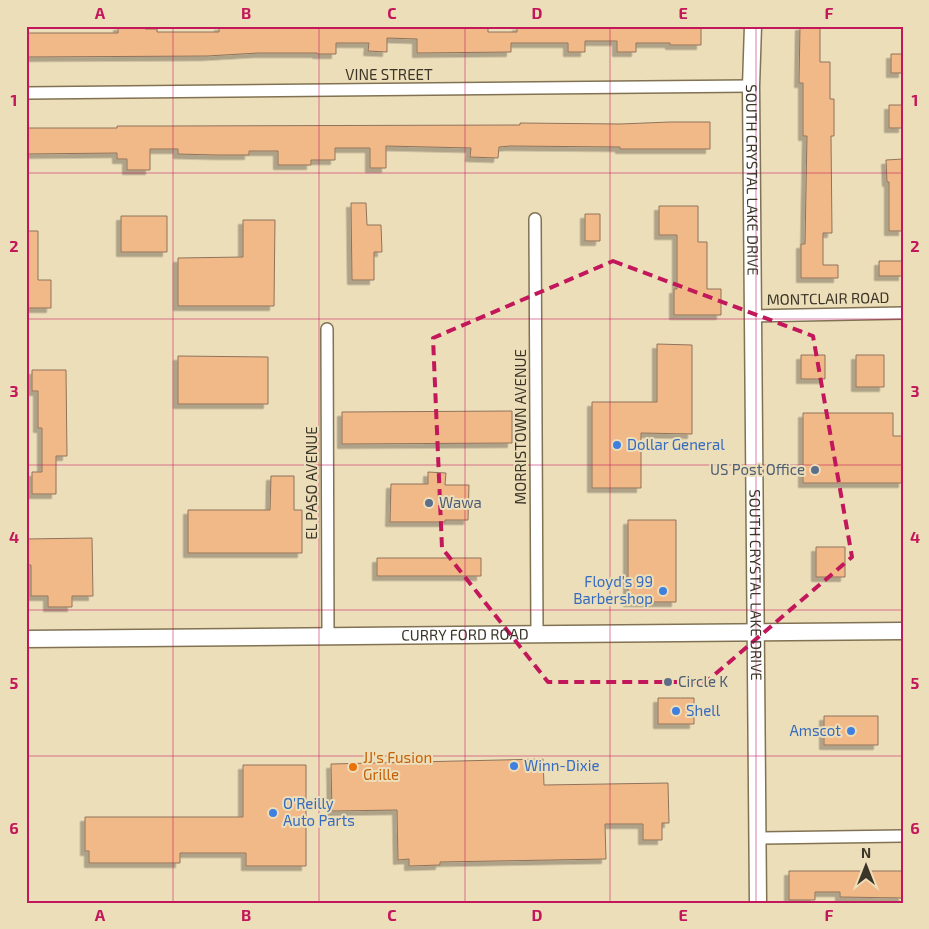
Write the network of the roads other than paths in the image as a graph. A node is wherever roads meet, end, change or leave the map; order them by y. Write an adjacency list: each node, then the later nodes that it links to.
1 (753, 26): 2 (street, SOUTH CRYSTAL LAKE DRIVE)
2 (752, 86): 3 (street, VINE STREET); 6 (street, SOUTH CRYSTAL LAKE DRIVE)
3 (26, 93)
4 (535, 219): 10 (street, MORRISTOWN AVENUE)
5 (903, 313): 6 (street, MONTCLAIR ROAD)
6 (753, 316): 9 (street, SOUTH CRYSTAL LAKE DRIVE)
7 (326, 330): 11 (street, EL PASO AVENUE)
8 (903, 631): 9 (street, CURRY FORD ROAD)
9 (757, 633): 10 (street, CURRY FORD ROAD); 14 (street, SOUTH CRYSTAL LAKE DRIVE)
10 (537, 634): 11 (street, CURRY FORD ROAD)
11 (328, 636): 12 (street, CURRY FORD ROAD)
12 (26, 639)
13 (903, 836): 14 (street)
14 (758, 838): 15 (street, SOUTH CRYSTAL LAKE DRIVE)
15 (758, 903)

